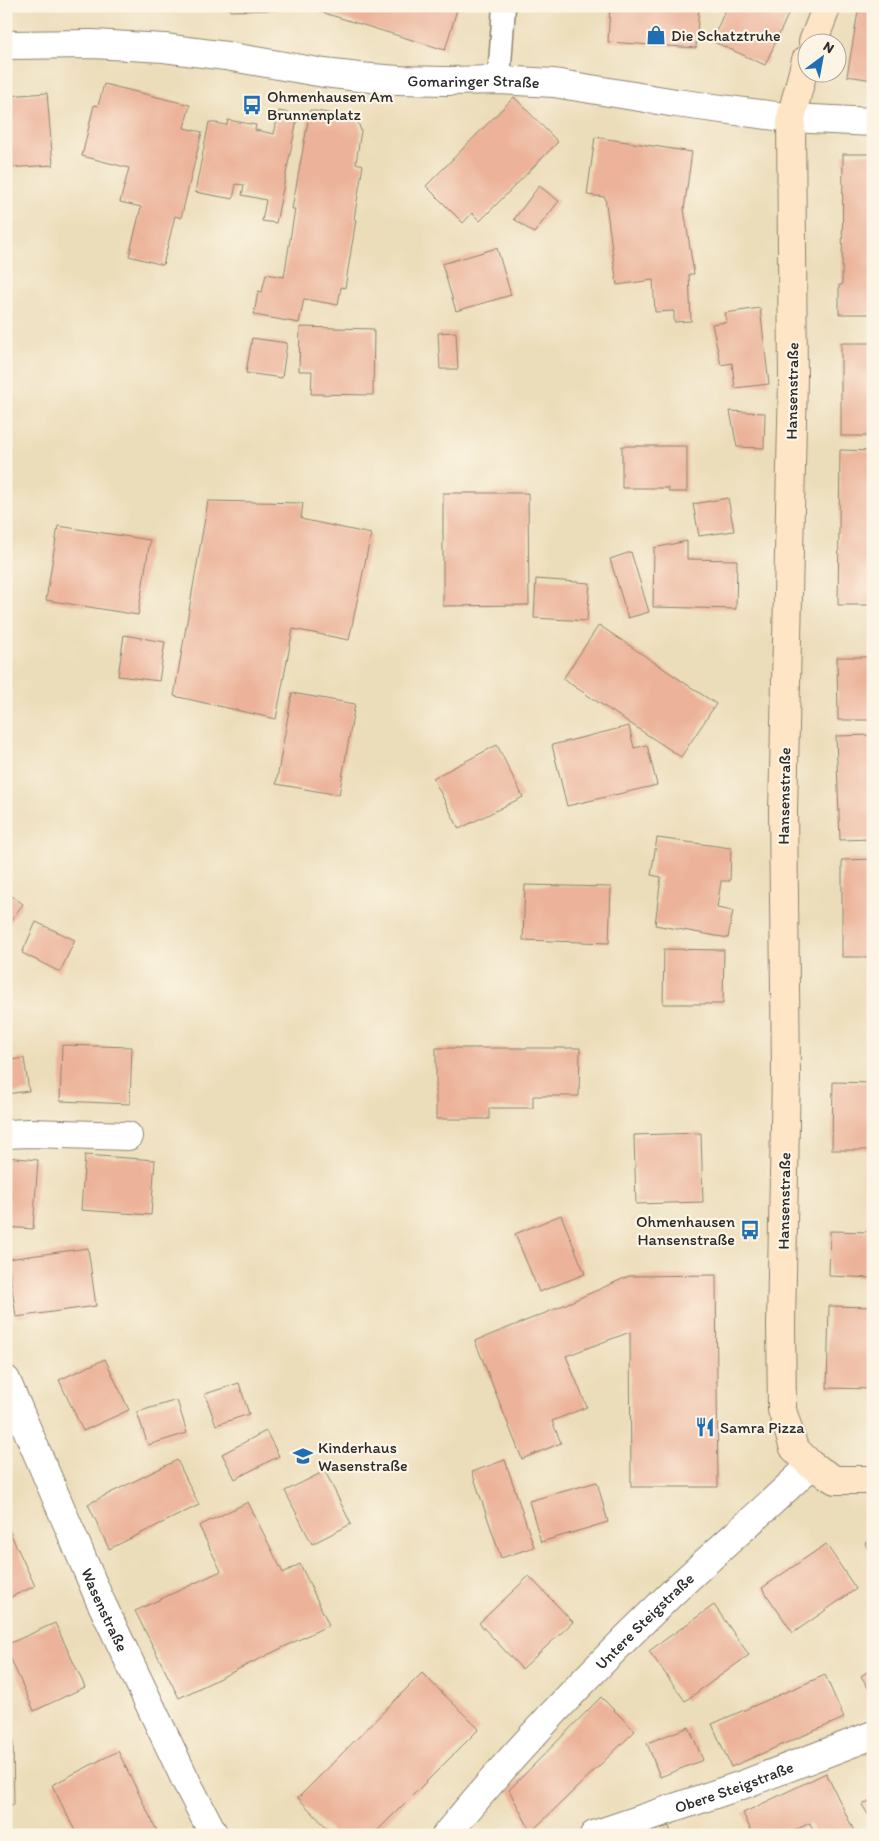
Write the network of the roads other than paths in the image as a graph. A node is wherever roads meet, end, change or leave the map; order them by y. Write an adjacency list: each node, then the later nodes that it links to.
1 (504, 6): 5 (lane)
2 (827, 6): 3 (street)
3 (817, 32)
4 (6, 45): 5 (street, Gomaringer Straße)
5 (499, 80): 7 (street, Gomaringer Straße)
6 (800, 82): 7 (street, Hansenstraße)
7 (791, 118): 8 (street, Gomaringer Straße); 12 (street, Hansenstraße)
8 (873, 122)
9 (6, 1134): 10 (street)
10 (128, 1136)
11 (6, 1380): 15 (street, Wasenstraße)
12 (811, 1465): 13 (street); 16 (street, Untere Steigstraße)
13 (873, 1480)
14 (873, 1735): 17 (street, Obere Steigstraße)
15 (214, 1835)
16 (446, 1835)
17 (594, 1835)

